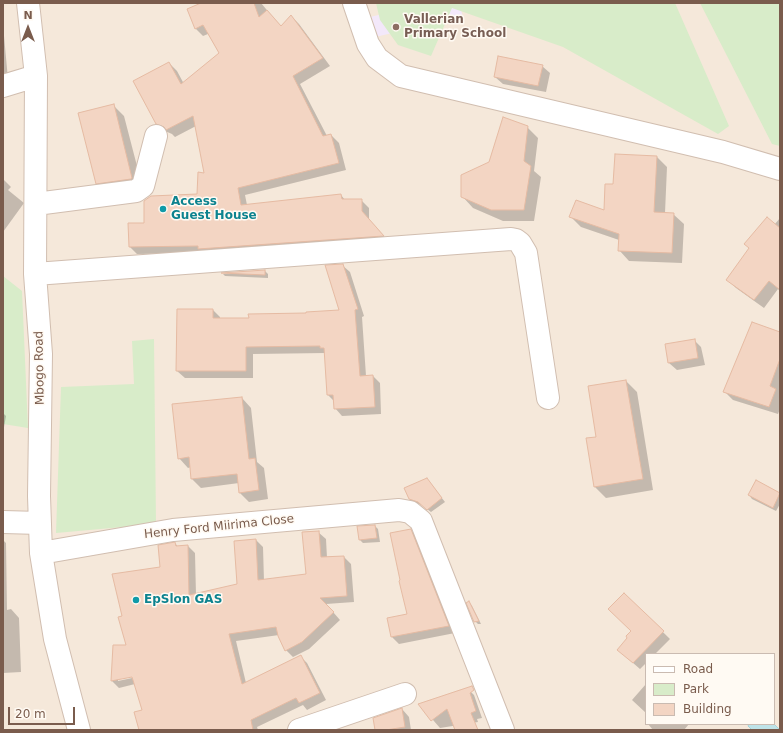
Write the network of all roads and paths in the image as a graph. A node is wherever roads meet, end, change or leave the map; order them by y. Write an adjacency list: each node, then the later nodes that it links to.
1 (28, 3): 3 (street, Mbogo Road)
2 (354, 3): 6 (street)
3 (36, 76): 4 (street); 7 (street, Mbogo Road)
4 (3, 86)
5 (156, 136): 7 (street)
6 (780, 169)
7 (36, 204): 8 (street, Mbogo Road)
8 (35, 274): 9 (street); 11 (street, Mbogo Road)
9 (548, 398)
10 (3, 522): 11 (street)
11 (40, 523): 12 (street, Mbogo Road)
12 (41, 553): 14 (street, Mbogo Road); 16 (street, Henry Ford Miirima Close)
13 (405, 694): 15 (street)
14 (78, 730)
15 (299, 730)
16 (503, 730)

